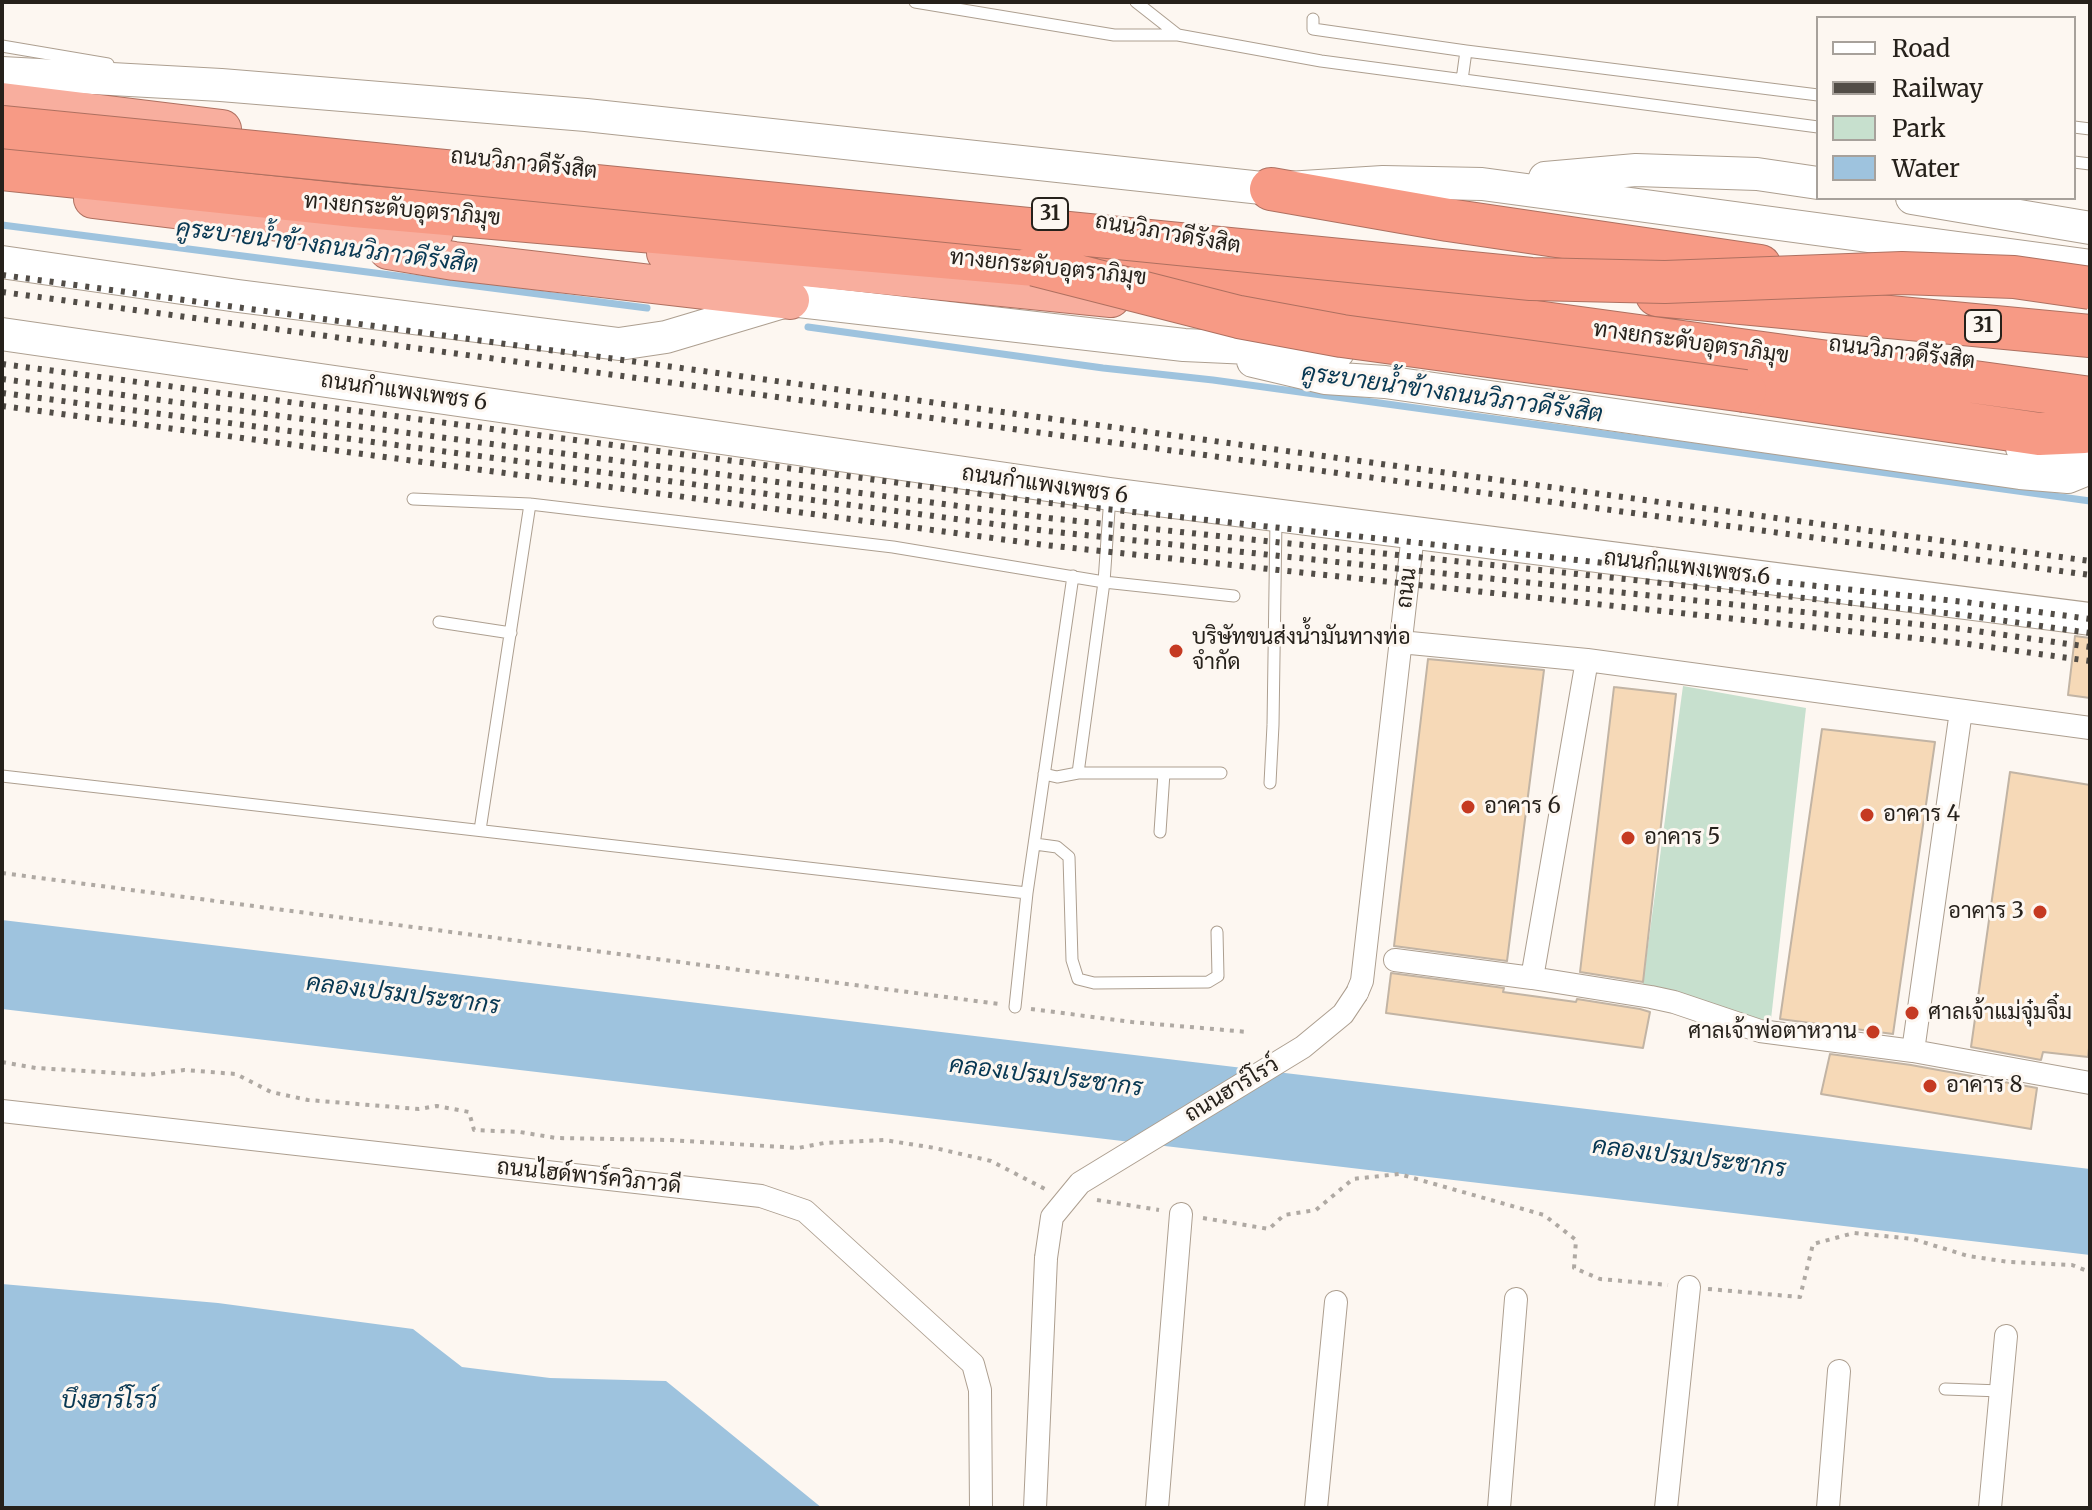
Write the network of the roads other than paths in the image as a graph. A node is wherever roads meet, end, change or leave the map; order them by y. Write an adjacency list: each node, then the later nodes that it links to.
1 (915, 2): 4 (lane)
2 (1136, 2): 4 (lane)
3 (1313, 19): 6 (lane)
4 (1178, 35): 8 (lane)
5 (2, 46): 9 (lane)
6 (1466, 51): 8 (lane); 10 (lane)
7 (2, 73): 9 (main road, 31)
8 (1462, 80): 13 (lane)
9 (221, 85): 18 (main road, 31)
10 (1816, 95)
11 (2, 102): 32 (highway, ถนนวิภาวดีรังสิต / 31)
12 (2, 127): 25 (highway, ทางยกระดับอุตราภิมุข / 31, bridge)
13 (1816, 127)
14 (2, 169): 23 (highway, ทางยกระดับอุตราภิมุข)
15 (1816, 183): 16 (main road)
16 (1482, 184): 18 (main road, 31); 24 (main road, 31)
17 (2, 187): 20 (highway, ถนนวิภาวดีรังสิต)
18 (1271, 189): 28 (highway)
19 (1924, 200): 21 (main road)
20 (311, 226): 27 (highway); 34 (highway, ถนนวิภาวดีรังสิต)
21 (2090, 228)
22 (2, 262): 27 (main road)
23 (1035, 265): 33 (highway, ทางยกระดับอุตราภิมุข, bridge); 35 (highway, bridge)
24 (2090, 266)
25 (1531, 279): 26 (highway, ทางยกระดับอุตราภิมุข, bridge); 30 (highway, ทางยกระดับอุตราภิมุข / 31, bridge)
26 (2090, 288)
27 (790, 300): 31 (main road)
28 (2090, 304)
29 (2, 334): 38 (main road, ถนนกำแพงเพชร 6)
30 (2090, 336)
31 (1184, 345): 36 (main road); 37 (main road)
32 (2090, 377)
33 (2090, 398)
34 (2090, 417)
35 (2090, 429)
36 (2090, 458)
37 (2090, 468)
38 (1110, 494): 41 (main road, ถนนกำแพงเพชร 6); 44 (lane)
39 (413, 499): 40 (lane)
40 (530, 504): 43 (lane); 48 (lane)
41 (1276, 516): 42 (main road, ถนนกำแพงเพชร 6); 58 (lane)
42 (1413, 534): 46 (main road, ถนนกำแพงเพชร 6); 49 (street, ถนน)
43 (1073, 576): 44 (lane); 56 (lane)
44 (1104, 582): 45 (lane); 53 (lane)
45 (1234, 596)
46 (2090, 619)
47 (439, 622): 48 (lane)
48 (511, 633): 59 (lane)
49 (1400, 642): 50 (street); 79 (street, ถนนฮาร์โรว์, bridge)
50 (1587, 660): 51 (street); 65 (street)
51 (1961, 711): 52 (street); 67 (street)
52 (2090, 728)
53 (1078, 773): 54 (lane); 56 (lane)
54 (1164, 773): 55 (lane); 60 (lane)
55 (1221, 773)
56 (1044, 774): 61 (lane)
57 (2, 776): 59 (lane)
58 (1270, 783)
59 (480, 830): 62 (lane)
60 (1160, 832)
61 (1035, 844): 62 (lane); 63 (lane)
62 (1027, 893): 66 (lane)
63 (1217, 932)
64 (1395, 960): 65 (street)
65 (1532, 978): 67 (street)
66 (1015, 1007)
67 (1913, 1051): 68 (street)
68 (2090, 1083)
69 (2, 1111): 78 (street, ถนนไฮด์พาร์ควิภาวดี)
70 (1181, 1214): 80 (street)
71 (1689, 1287): 83 (street)
72 (1516, 1299): 82 (street)
73 (1336, 1302): 81 (street)
74 (2006, 1336): 77 (street)
75 (1839, 1371): 84 (street)
76 (1945, 1389): 77 (lane)
77 (2001, 1391): 85 (street)
78 (981, 1508)
79 (1035, 1508)
80 (1157, 1508)
81 (1316, 1508)
82 (1499, 1508)
83 (1666, 1508)
84 (1828, 1508)
85 (1990, 1508)

